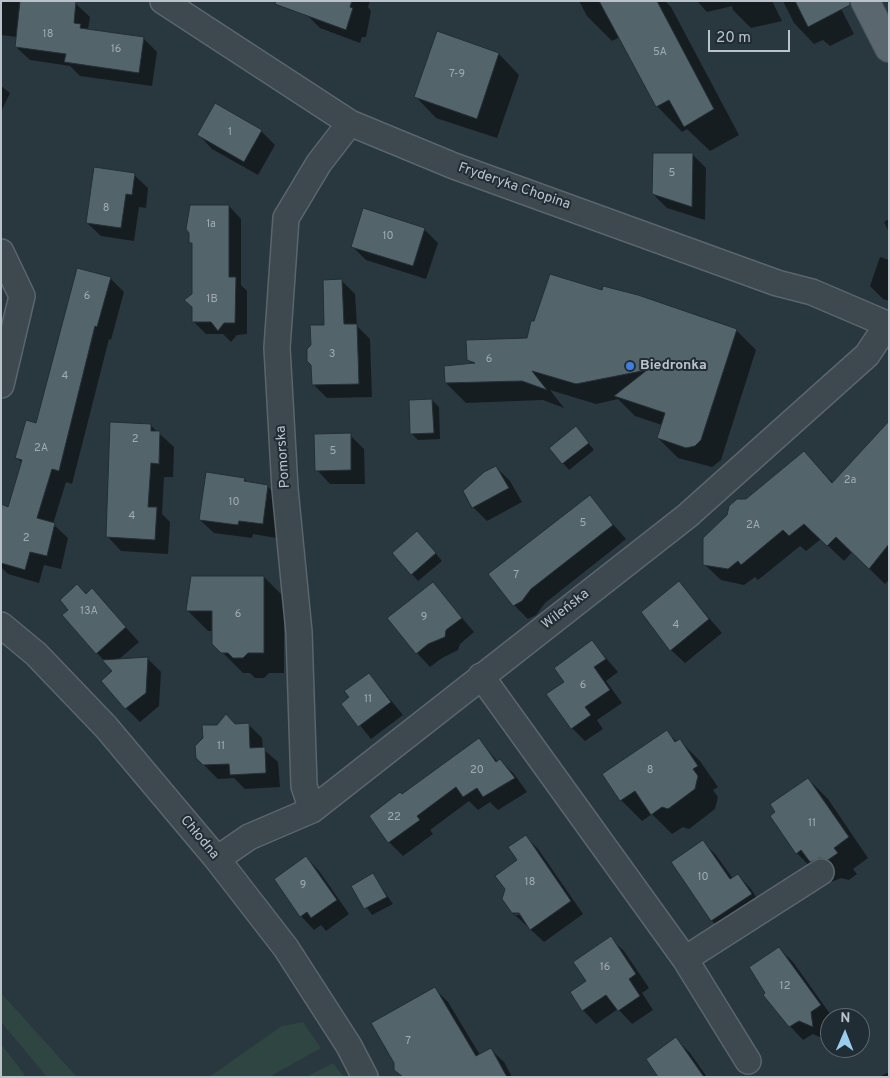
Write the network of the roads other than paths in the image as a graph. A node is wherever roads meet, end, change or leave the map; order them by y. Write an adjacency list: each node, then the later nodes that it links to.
1 (163, 1): 4 (street, Fryderyka Chopina)
2 (865, 1): 3 (main road)
3 (889, 48)
4 (350, 123): 6 (street, Fryderyka Chopina); 10 (street, Pomorska)
5 (1, 252): 7 (street)
6 (888, 325): 9 (street, Wileńska)
7 (1, 385)
8 (1, 625): 11 (street, Chłodna)
9 (481, 676): 10 (street, Wileńska); 13 (street)
10 (312, 810): 11 (street, Wileńska)
11 (217, 859): 15 (street, Chłodna)
12 (821, 872): 13 (street)
13 (685, 959): 14 (street)
14 (748, 1061)
15 (365, 1077)

